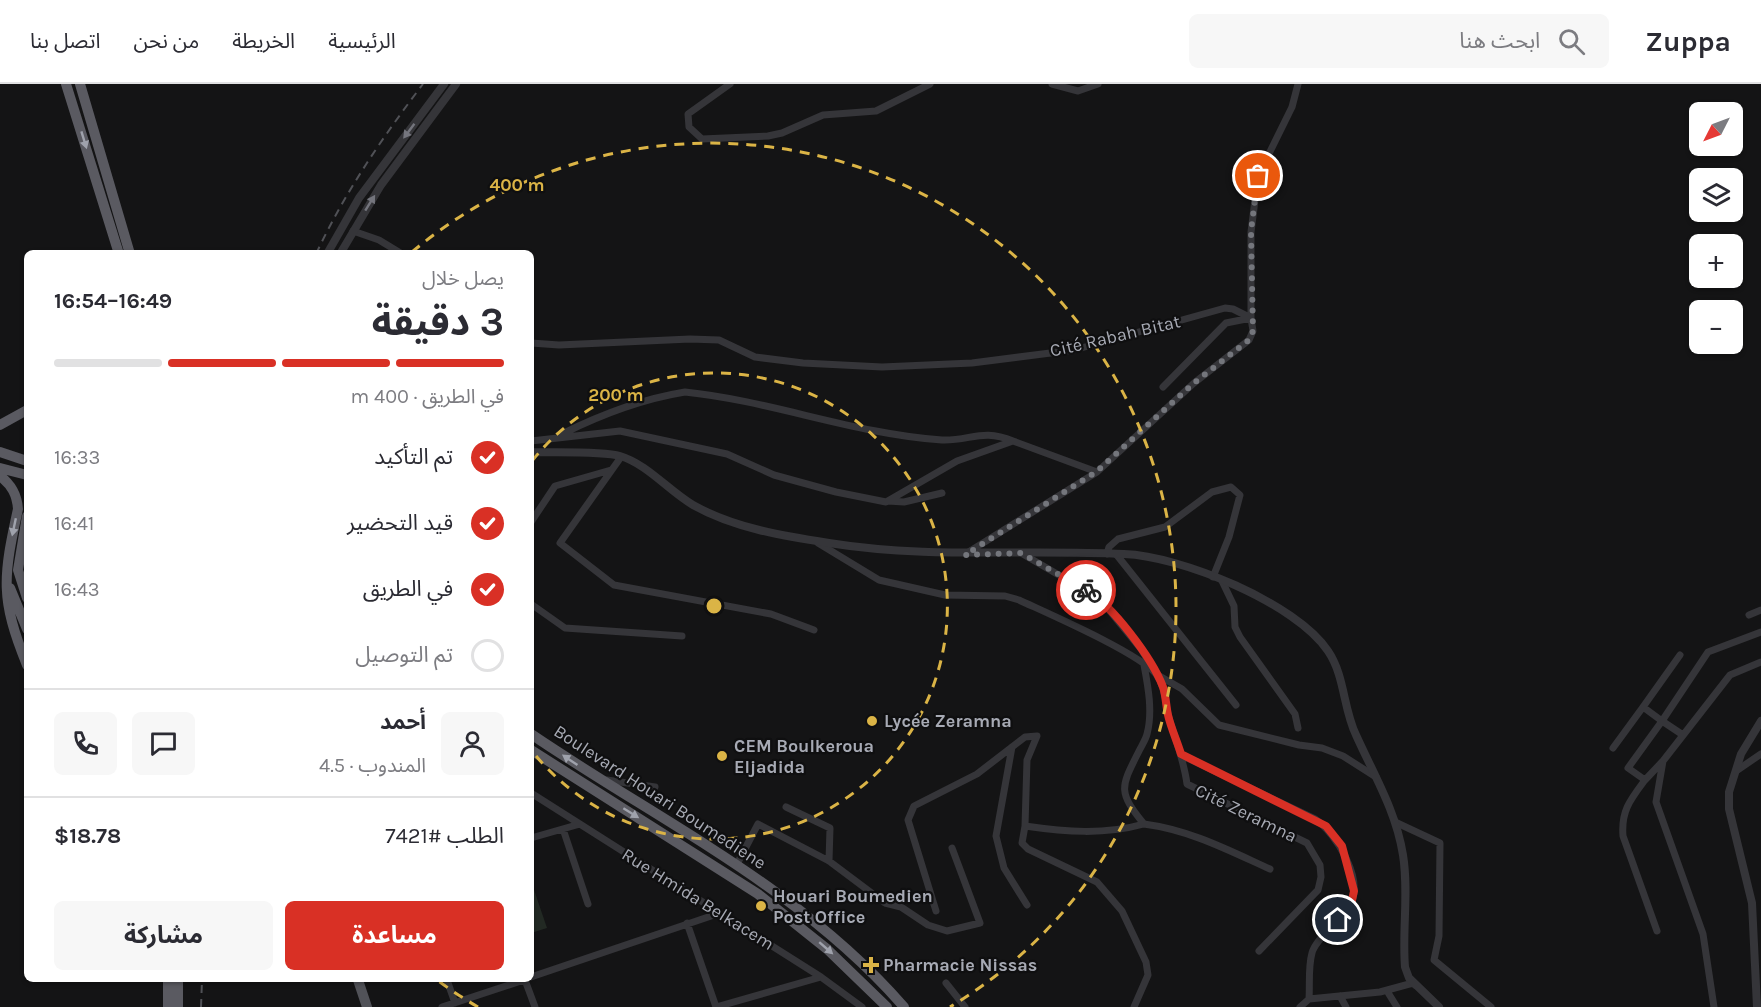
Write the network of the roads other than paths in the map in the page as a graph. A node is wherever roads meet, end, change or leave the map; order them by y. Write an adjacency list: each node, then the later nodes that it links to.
1 (66, 84): 11 (highway, one-way to 11)
2 (80, 84): 12 (highway)
3 (444, 84): 13 (street, one-way to 13)
4 (456, 84): 10 (street, one-way to 4)
5 (730, 84): 6 (street)
6 (930, 84)
7 (1052, 84): 8 (street)
8 (1098, 84)
9 (1298, 84): 16 (street)
10 (353, 231): 14 (street); 15 (street)
11 (117, 250)
12 (130, 250)
13 (329, 250)
14 (342, 250)
15 (396, 250)
16 (1251, 318): 17 (street, Cité Rabah Bitat); 18 (street); 30 (street)
17 (534, 343)
18 (1163, 387)
19 (24, 412): 20 (highway)
20 (0, 425)
21 (557, 436): 22 (street); 23 (street); 34 (street)
22 (534, 440)
23 (1013, 441): 30 (street); 34 (street)
24 (0, 452): 27 (highway)
25 (534, 452): 26 (street)
26 (621, 457): 29 (street); 37 (street)
27 (24, 459)
28 (0, 468): 31 (highway)
29 (611, 470): 35 (street); 49 (street)
30 (1096, 472): 40 (street)
31 (24, 474)
32 (0, 476): 41 (highway, one-way to 41)
33 (942, 493): 34 (street)
34 (888, 501)
35 (534, 518)
36 (24, 534): 44 (highway)
37 (816, 541): 40 (street); 55 (street)
38 (1021, 553): 39 (street); 40 (street); 56 (street, Cité Zeramna)
39 (1112, 554): 42 (street); 42 (street); 57 (street)
40 (965, 555)
41 (7, 564): 48 (highway); 53 (highway)
42 (1213, 577): 43 (street)
43 (1222, 581): 61 (street); 72 (street)
44 (24, 589)
45 (534, 605): 51 (street)
46 (1761, 610): 47 (street)
47 (1749, 615)
48 (24, 623)
49 (814, 630)
50 (1761, 632): 59 (street)
51 (682, 636)
52 (1680, 655): 58 (street)
53 (24, 656)
54 (1761, 662): 62 (street)
55 (1143, 665): 56 (street); 81 (street)
56 (1156, 674): 67 (street, Cité Zeramna); 72 (street)
57 (1236, 705)
58 (1643, 707): 59 (street); 65 (street)
59 (1662, 721): 62 (street); 74 (street)
60 (1761, 721): 71 (street)
61 (1298, 728)
62 (1683, 735): 70 (street)
63 (534, 736): 73 (highway, Boulevard Houari Boumediene, one-way to 63)
64 (1012, 747): 82 (street); 90 (street); 91 (street)
65 (1613, 748)
66 (534, 752): 75 (highway, Boulevard Houari Boumediene)
67 (1181, 754): 95 (street, Cité Zeramna); 108 (street, Cité Zeramna)
68 (1761, 754): 71 (street)
69 (534, 760): 75 (highway)
70 (1663, 761): 74 (street); 127 (street)
71 (1736, 771): 128 (street)
72 (1376, 777): 79 (street)
73 (598, 779): 76 (street); 87 (highway, Boulevard Houari Boumediene)
74 (1645, 780): 94 (street)
75 (582, 782): 117 (highway, Boulevard Houari Boumediene, one-way to 117)
76 (654, 787)
77 (534, 795): 80 (street, Rue Hmida Belkacem)
78 (786, 807): 86 (street)
79 (1395, 822): 104 (street); 126 (street)
80 (580, 824): 83 (street); 92 (street, Rue Hmida Belkacem)
81 (1144, 824): 82 (street); 88 (street)
82 (1025, 826): 120 (street)
83 (563, 829): 84 (street); 89 (street)
84 (534, 837)
85 (952, 848): 86 (street)
86 (829, 861): 87 (street)
87 (737, 864): 118 (highway, Boulevard Houari Boumediene)
88 (1270, 869)
89 (588, 904)
90 (1027, 905)
91 (936, 911)
92 (720, 913): 93 (street); 97 (street, Rue Hmida Belkacem)
93 (687, 923): 96 (street); 115 (street)
94 (1657, 931)
95 (1259, 951)
96 (534, 976)
97 (821, 977): 115 (street); 116 (street, Rue Hmida Belkacem)
98 (168, 982): 110 (highway)
99 (178, 982): 111 (highway)
100 (359, 982): 112 (main road)
101 (448, 982): 109 (street)
102 (519, 982): 109 (street)
103 (526, 982): 114 (street)
104 (1413, 982): 106 (street); 124 (street); 125 (street)
105 (946, 983): 119 (street)
106 (1387, 991): 107 (street); 123 (street)
107 (1340, 996): 108 (street); 122 (street)
108 (1309, 999): 121 (street)
109 (455, 1003): 113 (street)
110 (168, 1007)
111 (178, 1007)
112 (367, 1007)
113 (442, 1007)
114 (535, 1007)
115 (715, 1007)
116 (862, 1007)
117 (887, 1007)
118 (904, 1007)
119 (965, 1007)
120 (1134, 1007)
121 (1300, 1007)
122 (1346, 1007)
123 (1397, 1007)
124 (1433, 1007)
125 (1439, 1007)
126 (1491, 1007)
127 (1714, 1007)
128 (1757, 1007)

